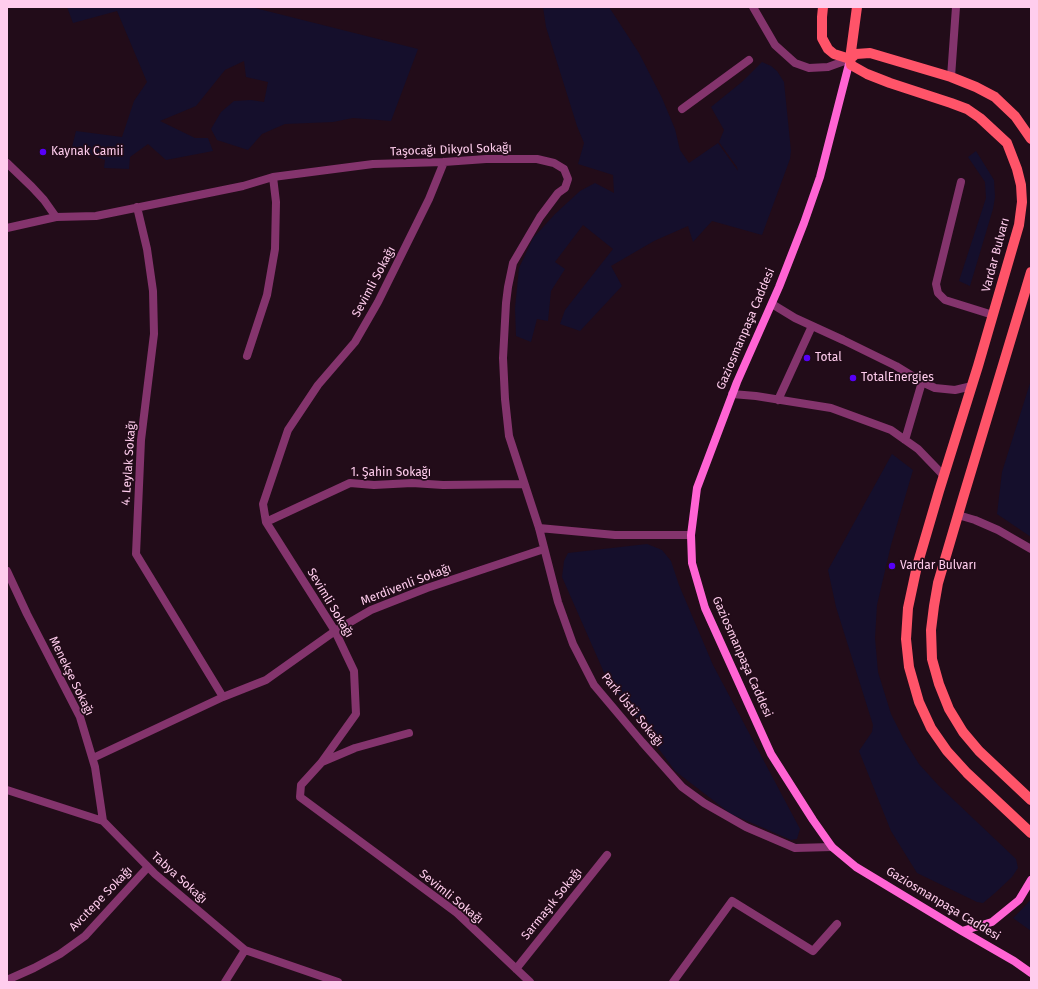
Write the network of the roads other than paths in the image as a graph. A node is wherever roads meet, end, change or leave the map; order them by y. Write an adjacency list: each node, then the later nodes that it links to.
1 (752, 7): 5 (street)
2 (823, 7): 5 (main road)
3 (857, 7): 5 (main road, Gaziosmanpaşa Caddesi)
4 (956, 7): 7 (street)
5 (850, 59): 7 (main road); 18 (main road, Gaziosmanpaşa Caddesi); 19 (main road, Vardar Bulvarı)
6 (750, 60): 8 (street)
7 (951, 77): 9 (main road)
8 (682, 109)
9 (1031, 139)
10 (444, 162): 12 (street, Taşocağı Dikyol Sokağı); 28 (street, Taşocağı Dikyol Sokağı); 30 (street, Sevimli Sokağı)
11 (7, 163): 15 (street)
12 (273, 176): 14 (street, Taşocağı Dikyol Sokağı); 21 (street)
13 (961, 182): 19 (street)
14 (137, 207): 15 (street, Taşocağı Dikyol Sokağı); 37 (street, 4. Leylak Sokağı)
15 (56, 217): 16 (street, Taşocağı Dikyol Sokağı)
16 (7, 228)
17 (1031, 272): 29 (main road)
18 (772, 304): 20 (street); 24 (main road, Gaziosmanpaşa Caddesi)
19 (993, 315): 23 (main road, Vardar Bulvarı)
20 (812, 326): 22 (street); 25 (street)
21 (247, 356)
22 (922, 382): 23 (street); 26 (street)
23 (972, 386): 27 (main road, Vardar Bulvarı)
24 (732, 394): 25 (street); 32 (main road, Gaziosmanpaşa Caddesi)
25 (778, 400): 26 (street)
26 (905, 440): 27 (street)
27 (944, 476): 44 (main road, Vardar Bulvarı)
28 (524, 484): 30 (street, 1. Şahin Sokağı); 31 (street, Park Üstü Sokağı)
29 (958, 515): 33 (street); 42 (main road)
30 (266, 522): 36 (street, Sevimli Sokağı)
31 (539, 528): 32 (street); 34 (street, Park Üstü Sokağı)
32 (691, 535): 45 (main road, Gaziosmanpaşa Caddesi)
33 (1031, 549)
34 (544, 550): 36 (street, Merdivenli Sokağı); 45 (street, Park Üstü Sokağı)
35 (7, 571): 39 (street, Menekşe Sokağı)
36 (335, 631): 37 (street, Merdivenli Sokağı); 40 (street, Sevimli Sokağı)
37 (223, 697): 39 (street, Merdivenli Sokağı)
38 (409, 733): 40 (street)
39 (93, 758): 43 (street, Menekşe Sokağı)
40 (321, 763): 52 (street, Sevimli Sokağı)
41 (7, 790): 43 (street, Tabya Sokağı)
42 (1031, 800)
43 (103, 820): 47 (street, Tabya Sokağı)
44 (1031, 833)
45 (832, 847): 50 (main road, Gaziosmanpaşa Caddesi)
46 (607, 854): 52 (street, Sarmaşık Sokağı)
47 (148, 867): 51 (street, Tabya Sokağı); 54 (street, Avcıtepe Sokağı)
48 (1031, 880): 50 (main road)
49 (837, 924): 58 (street)
50 (962, 932): 53 (main road, Gaziosmanpaşa Caddesi)
51 (245, 950): 55 (street); 56 (street, Tabya Sokağı)
52 (516, 969): 57 (street, Sevimli Sokağı)
53 (1031, 974)
54 (7, 980)
55 (226, 982)
56 (338, 982)
57 (530, 982)
58 (673, 982)

